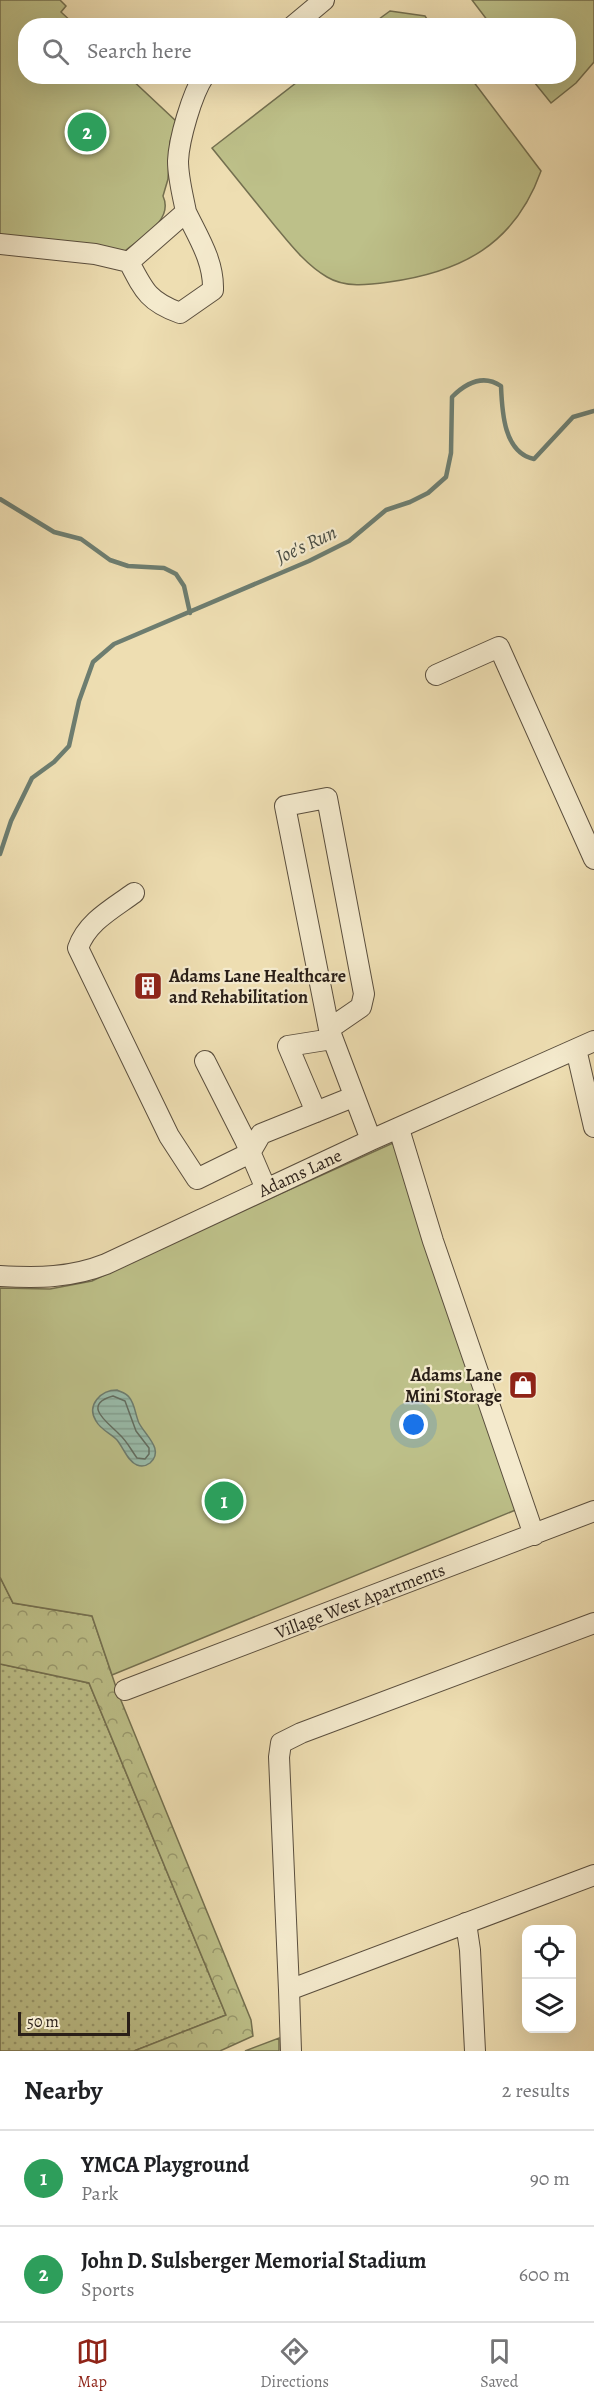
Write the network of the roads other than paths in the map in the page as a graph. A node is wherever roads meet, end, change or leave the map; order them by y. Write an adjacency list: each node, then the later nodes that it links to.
1 (324, 0): 2 (street)
2 (303, 18)
3 (198, 84): 4 (street)
4 (186, 212): 6 (street); 6 (street)
5 (0, 243): 6 (street)
6 (129, 262)
7 (436, 675): 8 (street)
8 (594, 859)
9 (134, 893): 18 (street)
10 (330, 1034): 10 (street); 13 (street); 14 (street)
11 (585, 1045): 15 (street); 16 (street, Adams Lane)
12 (205, 1061): 18 (street)
13 (353, 1097): 14 (street); 17 (street)
14 (316, 1112): 18 (street)
15 (594, 1126)
16 (399, 1129): 17 (street, Adams Lane); 22 (street)
17 (371, 1140): 19 (street, Adams Lane)
18 (250, 1153): 19 (street)
19 (266, 1189): 20 (street, Adams Lane)
20 (0, 1276)
21 (594, 1511): 22 (street, Village West Apartments)
22 (534, 1535): 24 (street, Village West Apartments)
23 (594, 1623): 27 (street)
24 (125, 1690)
25 (594, 1875): 26 (street)
26 (466, 1923): 27 (street); 29 (street)
27 (289, 1990): 28 (street)
28 (291, 2051)
29 (475, 2051)

